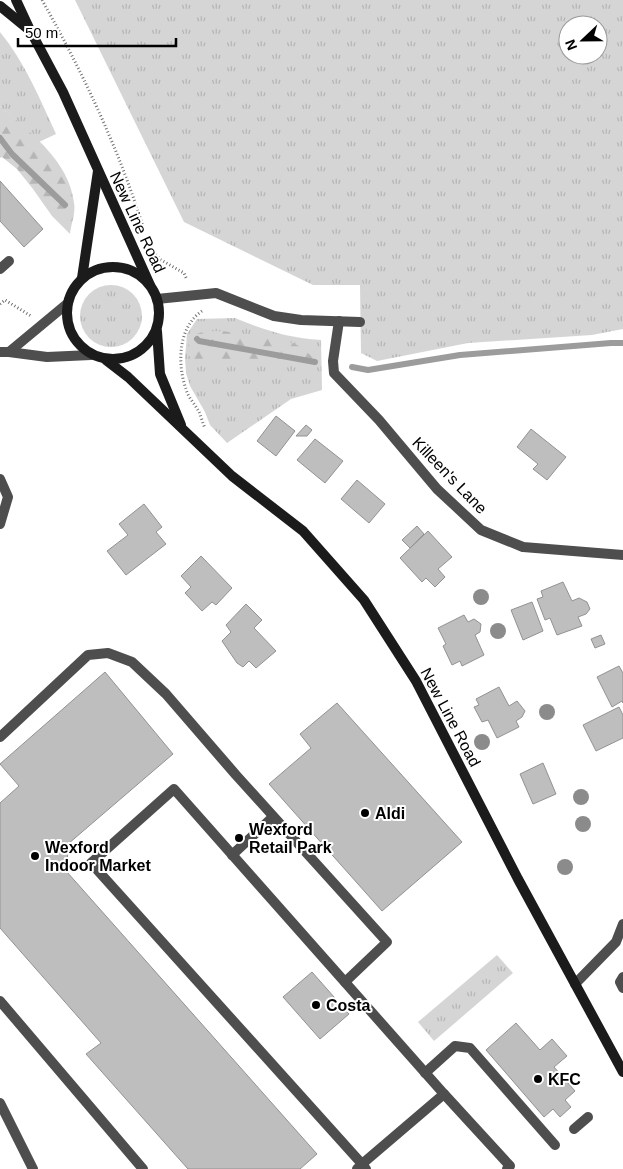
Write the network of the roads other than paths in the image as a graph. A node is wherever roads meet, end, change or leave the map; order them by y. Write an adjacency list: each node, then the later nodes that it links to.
1 (16, 0): 3 (main road, New Line Road)
2 (0, 6): 3 (main road, New Line Road)
3 (30, 30): 4 (main road, New Line Road)
4 (98, 171): 7 (main road, New Line Road); 8 (main road, New Line Road)
5 (9, 261): 6 (street)
6 (0, 269)
7 (82, 278): 8 (main road); 10 (main road)
8 (150, 285): 9 (main road)
9 (157, 299): 11 (street); 13 (main road)
10 (68, 303): 14 (street); 15 (main road)
11 (339, 321): 12 (street); 20 (street, Killeen's Lane)
12 (360, 322)
13 (156, 330): 16 (main road); 17 (main road, New Line Road)
14 (4, 352): 15 (street)
15 (91, 354): 16 (main road)
16 (106, 360): 17 (main road, New Line Road)
17 (183, 430): 27 (main road, New Line Road)
18 (0, 479): 19 (street)
19 (0, 524)
20 (623, 555)
21 (0, 737): 22 (street)
22 (273, 817): 23 (street); 26 (street)
23 (232, 855): 26 (street); 37 (street)
24 (623, 924): 27 (street)
25 (623, 977): 28 (street)
26 (345, 982): 31 (street)
27 (575, 984): 30 (main road, New Line Road)
28 (623, 988)
29 (0, 1001): 39 (street)
30 (621, 1066)
31 (425, 1073): 32 (street); 36 (street)
32 (444, 1094): 37 (street); 40 (street)
33 (0, 1103): 38 (street)
34 (588, 1117): 35 (street)
35 (574, 1129)
36 (555, 1145)
37 (362, 1167)
38 (33, 1169)
39 (144, 1169)
40 (507, 1169)

